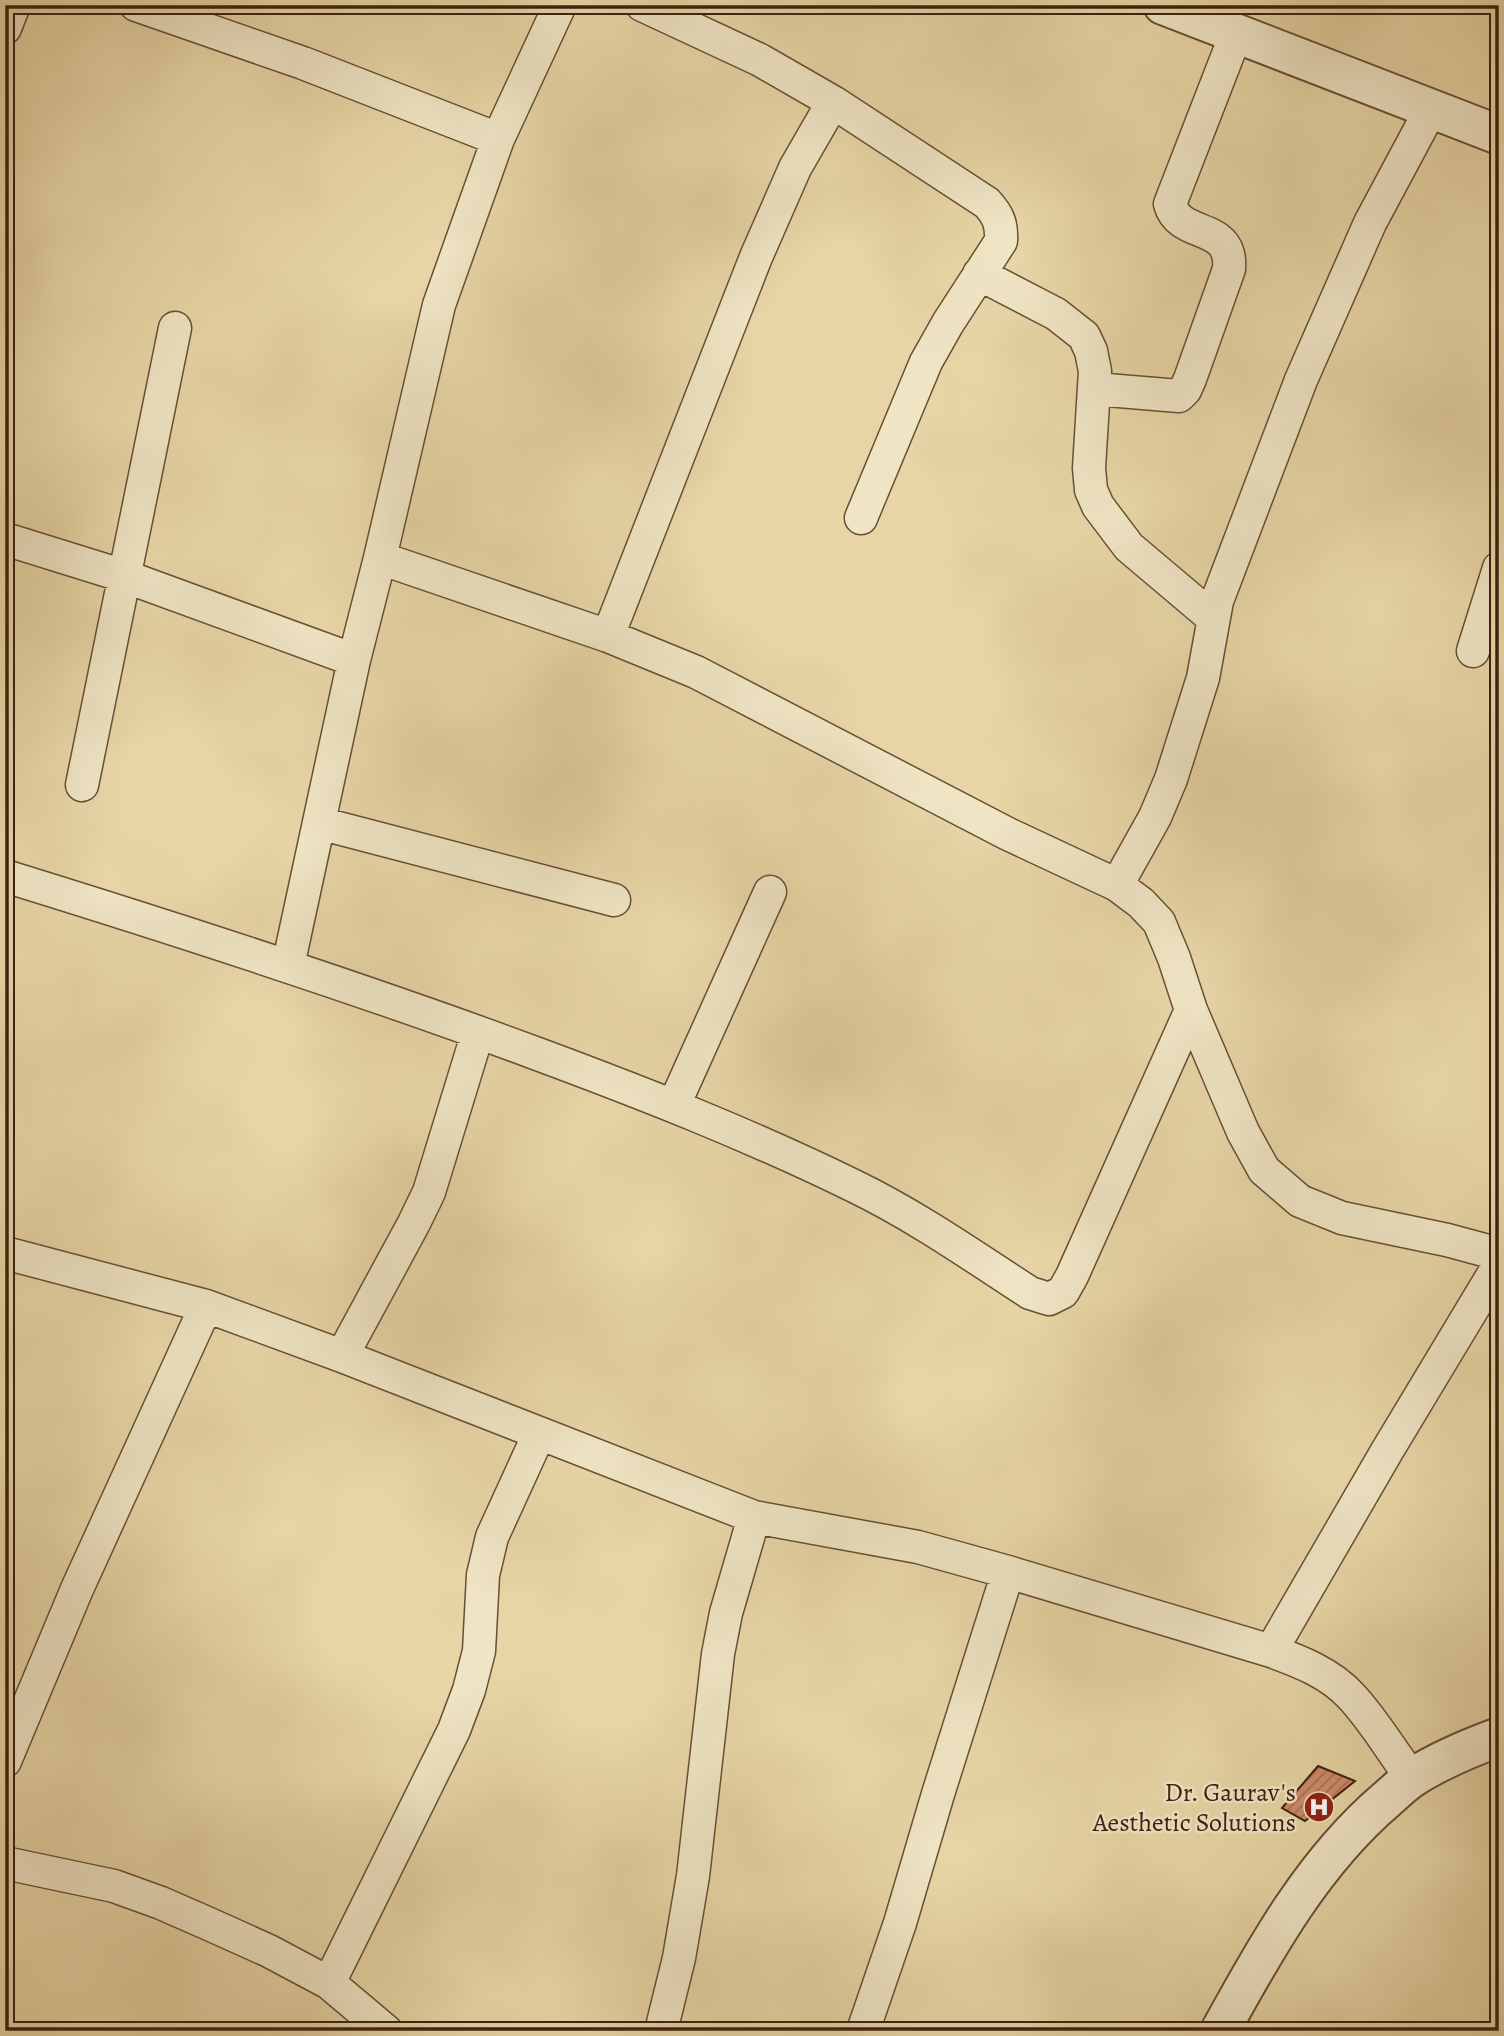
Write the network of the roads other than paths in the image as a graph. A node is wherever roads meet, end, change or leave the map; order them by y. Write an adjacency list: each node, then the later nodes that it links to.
1 (14, 5): 6 (street)
2 (136, 5): 11 (street)
3 (560, 5): 11 (street)
4 (642, 5): 8 (street)
5 (1163, 5): 7 (street)
6 (5, 27)
7 (1236, 34): 9 (street); 14 (street)
8 (833, 102): 12 (street); 21 (street)
9 (1432, 109): 10 (street); 20 (street)
10 (1499, 135)
11 (498, 138): 17 (street)
12 (979, 274): 14 (street); 15 (street)
13 (175, 328): 19 (street)
14 (1095, 389): 20 (street)
15 (861, 518)
16 (5, 539): 19 (street)
17 (380, 558): 21 (street); 23 (street)
18 (1499, 568): 22 (street)
19 (124, 576): 23 (street); 24 (street)
20 (1218, 600): 27 (street)
21 (608, 636): 27 (street)
22 (1473, 651)
23 (354, 660): 25 (street)
24 (82, 785)
25 (319, 823): 29 (street); 30 (street)
26 (5, 876): 30 (street)
27 (1117, 885): 31 (street)
28 (770, 892): 33 (street)
29 (614, 900)
30 (288, 966): 32 (street)
31 (1191, 1010): 33 (street); 34 (street)
32 (478, 1032): 33 (street); 38 (street)
33 (674, 1105)
34 (1499, 1254)
35 (8, 1259): 37 (street)
36 (1499, 1265): 42 (street)
37 (206, 1306): 38 (street); 44 (street)
38 (342, 1356): 39 (street)
39 (539, 1434): 40 (street); 47 (street)
40 (754, 1517): 41 (street); 49 (street)
41 (1008, 1572): 42 (street); 50 (street)
42 (1271, 1651): 45 (street)
43 (1499, 1737): 45 (street)
44 (5, 1761)
45 (1412, 1778): 51 (street)
46 (5, 1863): 47 (street)
47 (329, 1983): 48 (street)
48 (386, 2031)
49 (661, 2031)
50 (863, 2031)
51 (1220, 2031)

